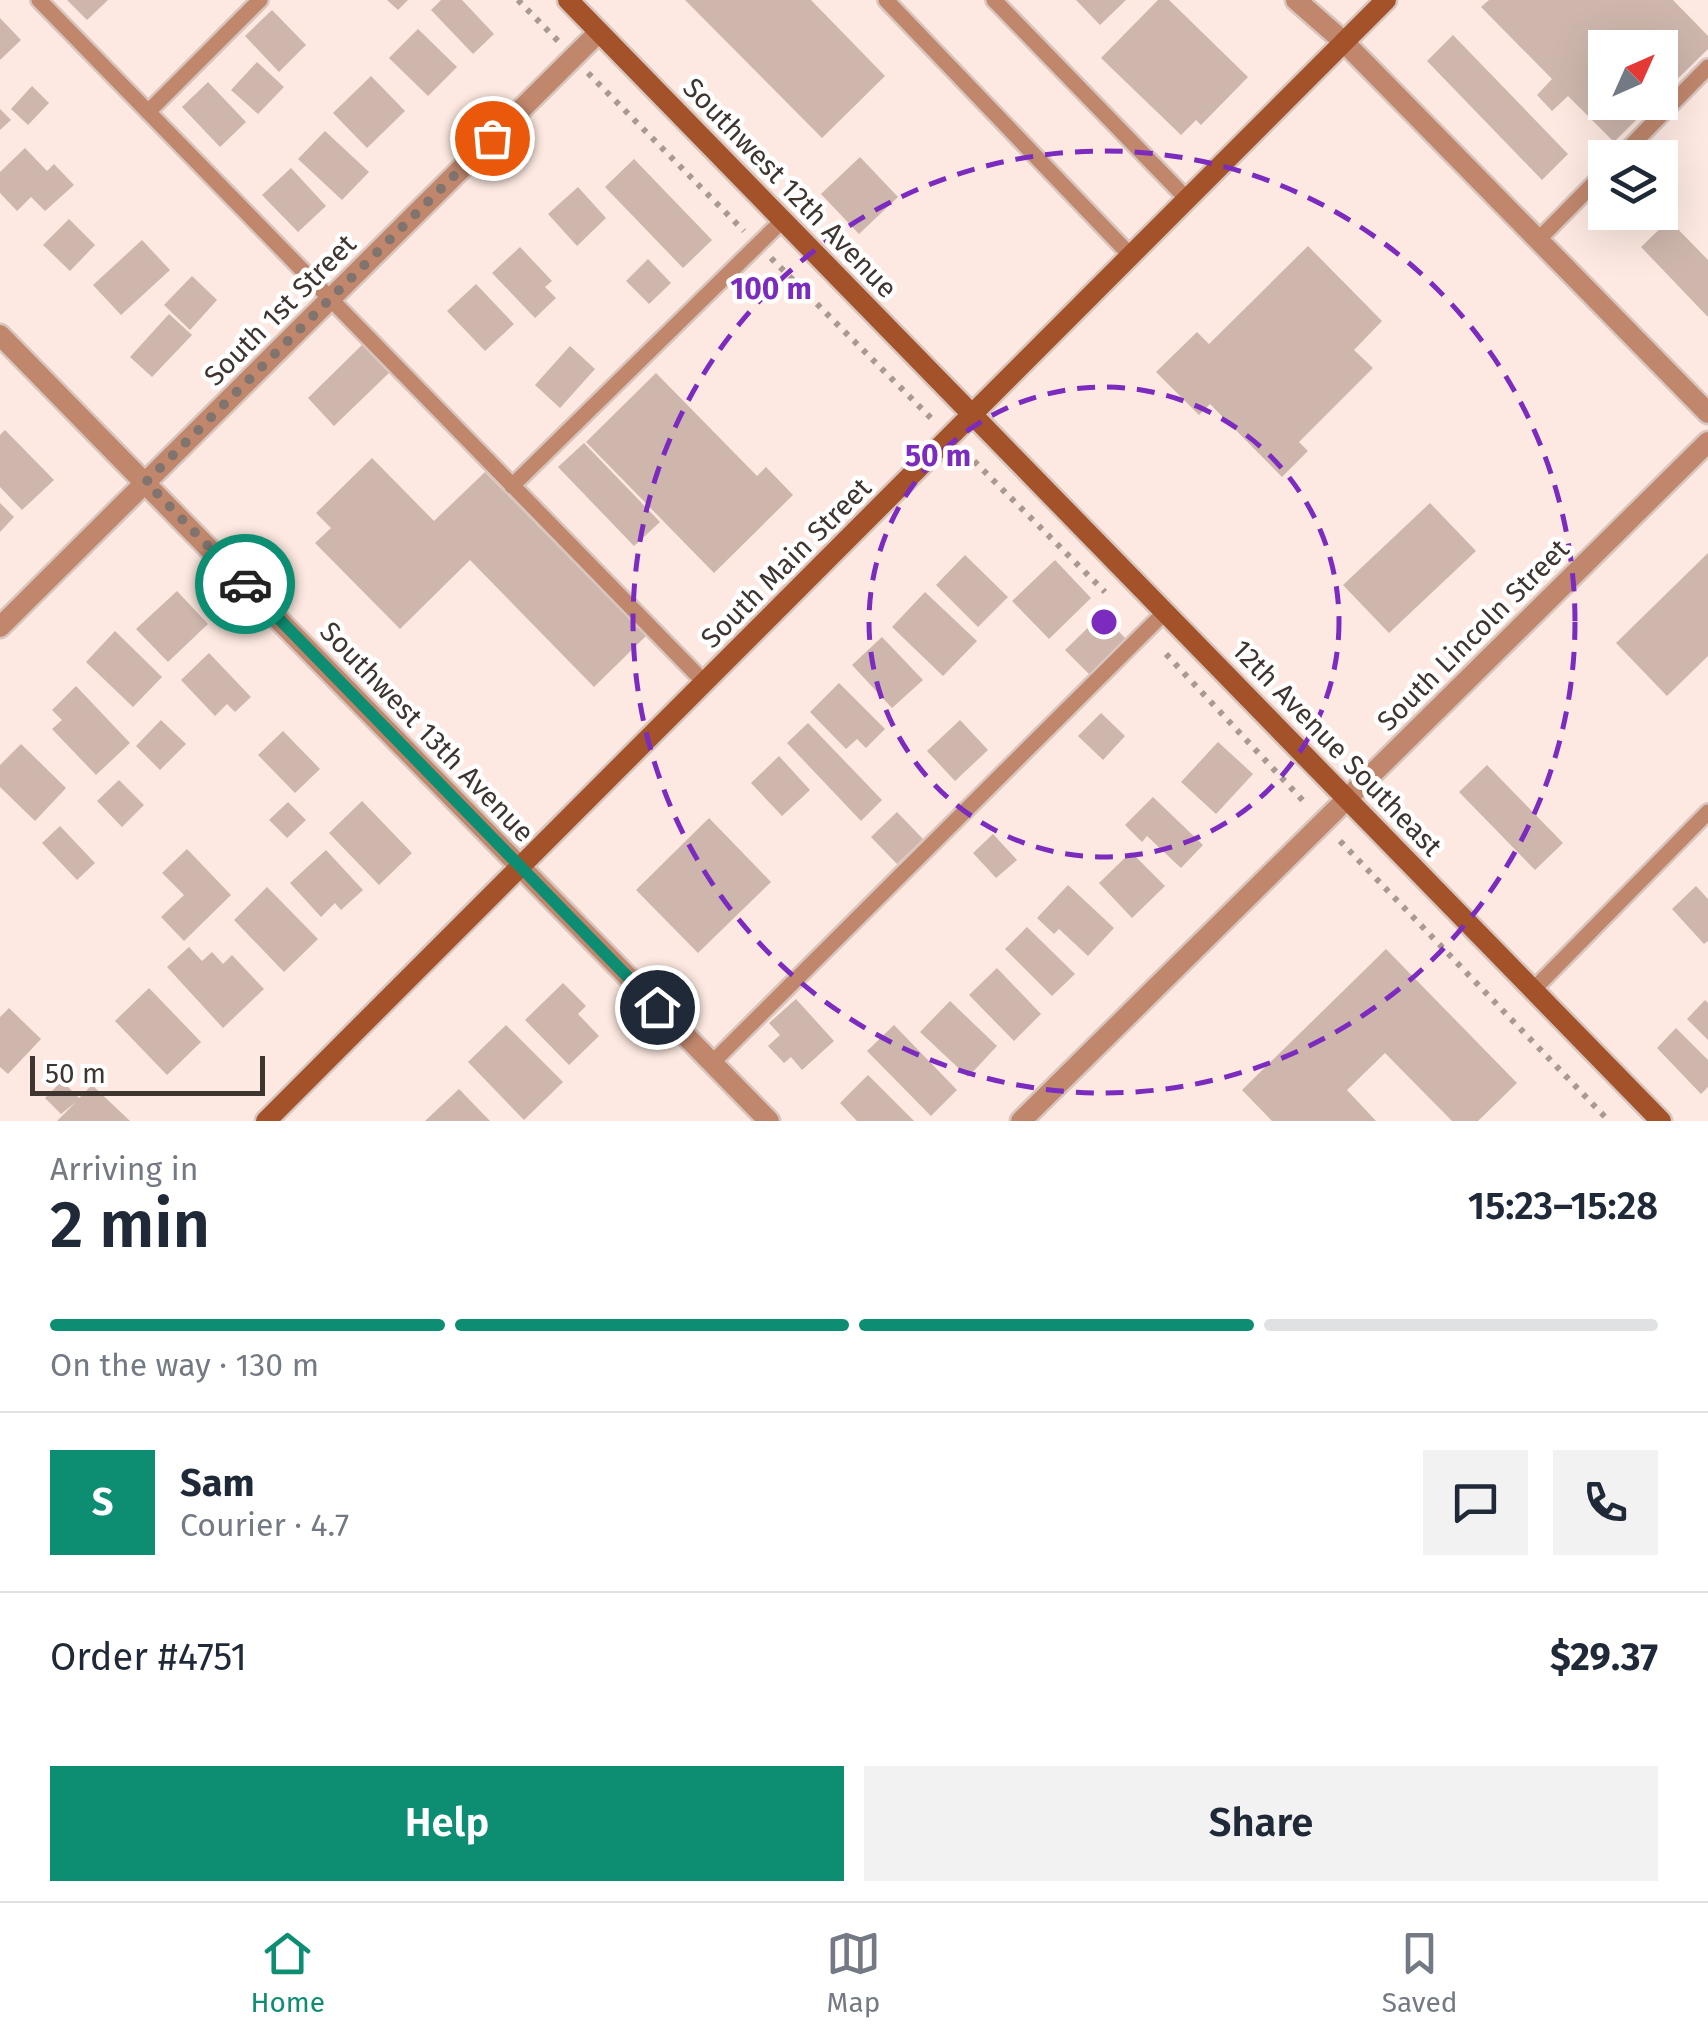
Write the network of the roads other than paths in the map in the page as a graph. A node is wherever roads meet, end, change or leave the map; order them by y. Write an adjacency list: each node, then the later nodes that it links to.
1 (39, 0): 11 (lane)
2 (260, 0): 11 (lane)
3 (568, 0): 8 (street, Southwest 12th Avenue)
4 (886, 0): 17 (lane)
5 (994, 0): 14 (lane)
6 (1296, 0): 9 (street)
7 (1386, 0): 9 (street, South Main Street)
8 (599, 32): 15 (street, Southwest 12th Avenue); 18 (street, South 1st Street)
9 (1344, 42): 14 (street, South Main Street); 16 (street)
10 (1708, 67): 12 (lane)
11 (148, 112): 18 (lane)
12 (1637, 140)
13 (1588, 189): 16 (lane)
14 (1188, 200): 17 (street, South Main Street)
15 (783, 220): 21 (street, Southwest 12th Avenue); 24 (lane)
16 (1538, 240): 20 (street)
17 (1131, 256): 21 (street, South Main Street)
18 (329, 299): 23 (street, South 1st Street); 24 (lane)
19 (0, 335): 23 (street, Southwest 13th Avenue)
20 (1708, 413)
21 (972, 415): 25 (street, 12th Avenue Southeast); 27 (street, South Main Street)
22 (1708, 442): 28 (street, South Lincoln Street)
23 (146, 482): 26 (street, South 1st Street); 30 (street, Southwest 13th Avenue)
24 (512, 486): 27 (lane)
25 (1165, 612): 28 (street, 12th Avenue Southeast); 32 (lane)
26 (0, 627)
27 (704, 683): 30 (street, South Main Street)
28 (1348, 798): 31 (street, 12th Avenue Southeast); 35 (street, South Lincoln Street)
29 (1708, 812): 31 (lane)
30 (520, 867): 32 (street, Southwest 13th Avenue); 33 (street, South Main Street)
31 (1532, 991): 36 (street, 12th Avenue Southeast)
32 (712, 1063): 34 (street, Southwest 13th Avenue)
33 (266, 1121)
34 (769, 1121)
35 (1021, 1121)
36 (1660, 1121)

